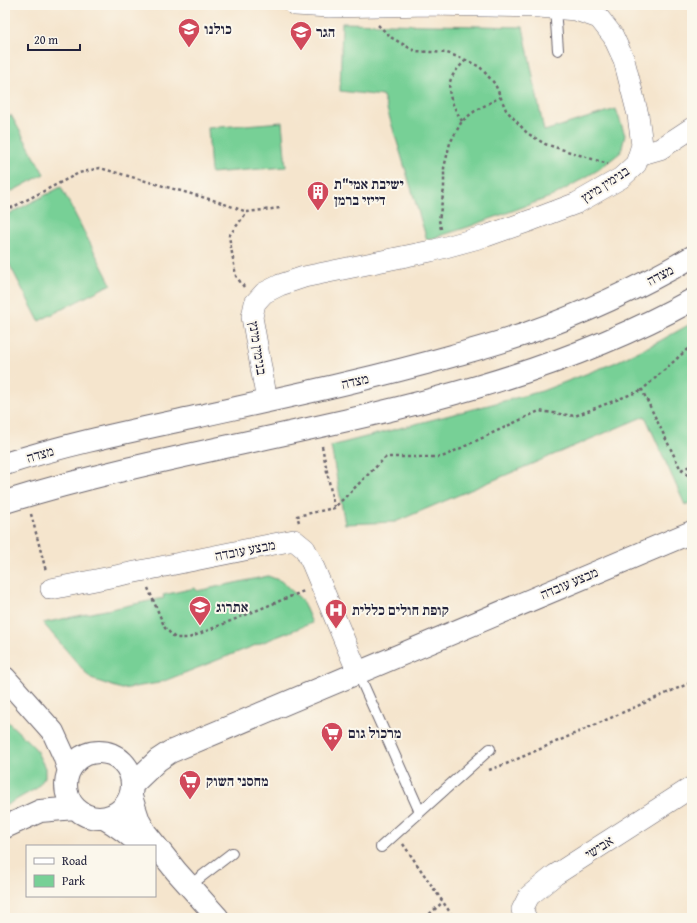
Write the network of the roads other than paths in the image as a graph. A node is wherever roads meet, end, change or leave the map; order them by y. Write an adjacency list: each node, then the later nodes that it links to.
1 (295, 5): 2 (street, בנימין מינץ)
2 (555, 8): 3 (lane); 5 (street, בנימין מינץ)
3 (558, 50)
4 (692, 128): 5 (street)
5 (634, 162): 8 (street, בנימין מינץ)
6 (692, 257): 8 (street, מצדה)
7 (692, 300): 10 (street)
8 (267, 401): 9 (street, מצדה)
9 (5, 464)
10 (5, 502)
11 (692, 532): 13 (street, מבצע עובדה)
12 (51, 589): 13 (street, מבצע עובדה)
13 (358, 672): 18 (street, מבצע עובדה); 25 (lane)
14 (5, 678): 15 (street)
15 (53, 732): 17 (street); 20 (street)
16 (490, 749): 25 (lane)
17 (92, 752): 19 (street); 20 (street)
18 (170, 752): 19 (street, מבצע עובדה); 22 (street, מבצע עובדה)
19 (117, 756): 22 (street)
20 (67, 777): 23 (street); 24 (street)
21 (692, 787): 37 (street, אבישי)
22 (132, 791): 26 (street); 29 (street)
23 (75, 808): 24 (street); 26 (street)
24 (40, 811): 27 (street)
25 (420, 812): 31 (lane)
26 (104, 818): 28 (street)
27 (5, 827)
28 (140, 845)
29 (156, 845)
30 (156, 846): 34 (street)
31 (381, 847)
32 (232, 853): 34 (lane)
33 (156, 863): 35 (street)
34 (189, 886): 36 (street)
35 (204, 918)
36 (218, 918)
37 (526, 918)

